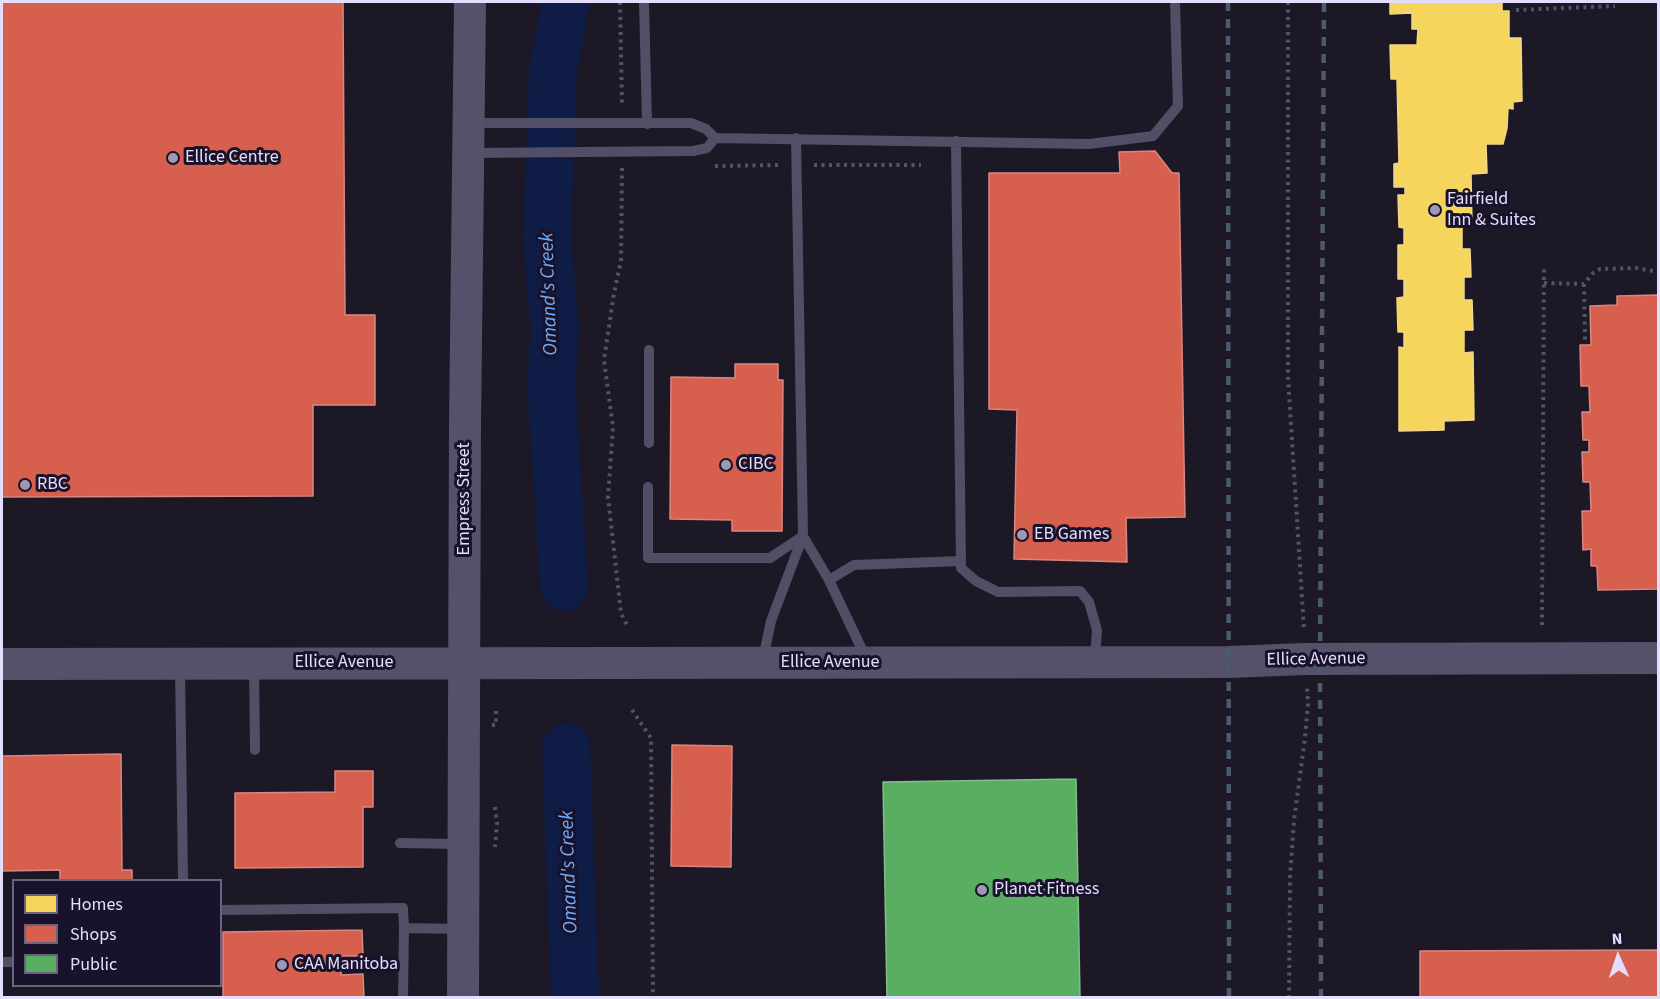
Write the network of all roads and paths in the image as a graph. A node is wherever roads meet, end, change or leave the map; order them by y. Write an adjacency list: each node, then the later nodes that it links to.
1 (470, 2): 10 (main road, Empress Street)
2 (620, 2): 8 (path)
3 (644, 2): 9 (lane)
4 (1174, 2): 13 (lane)
5 (1288, 2): 35 (path)
6 (1615, 6): 7 (path)
7 (1516, 10)
8 (622, 124): 9 (lane); 10 (lane)
9 (647, 124): 11 (lane)
10 (468, 138): 14 (lane); 39 (main road, Empress Street)
11 (715, 138): 12 (lane); 14 (lane)
12 (796, 138): 13 (lane); 15 (lane)
13 (956, 141): 30 (lane)
14 (622, 152): 18 (path)
15 (796, 165): 16 (path); 20 (path); 29 (lane)
16 (921, 165)
17 (611, 166): 18 (path)
18 (622, 166): 19 (path); 32 (path)
19 (633, 166)
20 (715, 166)
21 (1544, 265): 23 (path)
22 (1659, 272): 24 (path)
23 (1544, 283): 24 (path); 33 (path)
24 (1584, 284): 25 (path)
25 (1585, 340)
26 (649, 350): 27 (lane)
27 (649, 443)
28 (648, 487): 29 (lane)
29 (803, 536): 31 (lane); 40 (lane)
30 (961, 561): 31 (lane); 37 (lane)
31 (829, 580): 36 (lane)
32 (627, 625)
33 (1542, 625)
34 (1659, 658): 35 (main road, Ellice Avenue)
35 (1305, 659): 37 (main road, Ellice Avenue); 54 (path)
36 (869, 662): 37 (main road, Ellice Avenue); 40 (main road, Ellice Avenue)
37 (1095, 662)
38 (254, 663): 39 (main road, Ellice Avenue); 42 (main road, Ellice Avenue); 44 (lane)
39 (464, 663): 40 (main road, Ellice Avenue); 46 (main road, Empress Street)
40 (762, 663)
41 (2, 664): 42 (main road, Ellice Avenue)
42 (180, 664): 47 (lane)
43 (632, 710): 53 (path)
44 (255, 750)
45 (400, 843): 46 (lane)
46 (463, 844): 50 (main road, Empress Street)
47 (183, 879)
48 (222, 910): 49 (lane)
49 (404, 928): 50 (lane); 51 (lane)
50 (463, 929): 52 (main road, Empress Street)
51 (403, 998)
52 (463, 998)
53 (653, 998)
54 (1289, 998)

